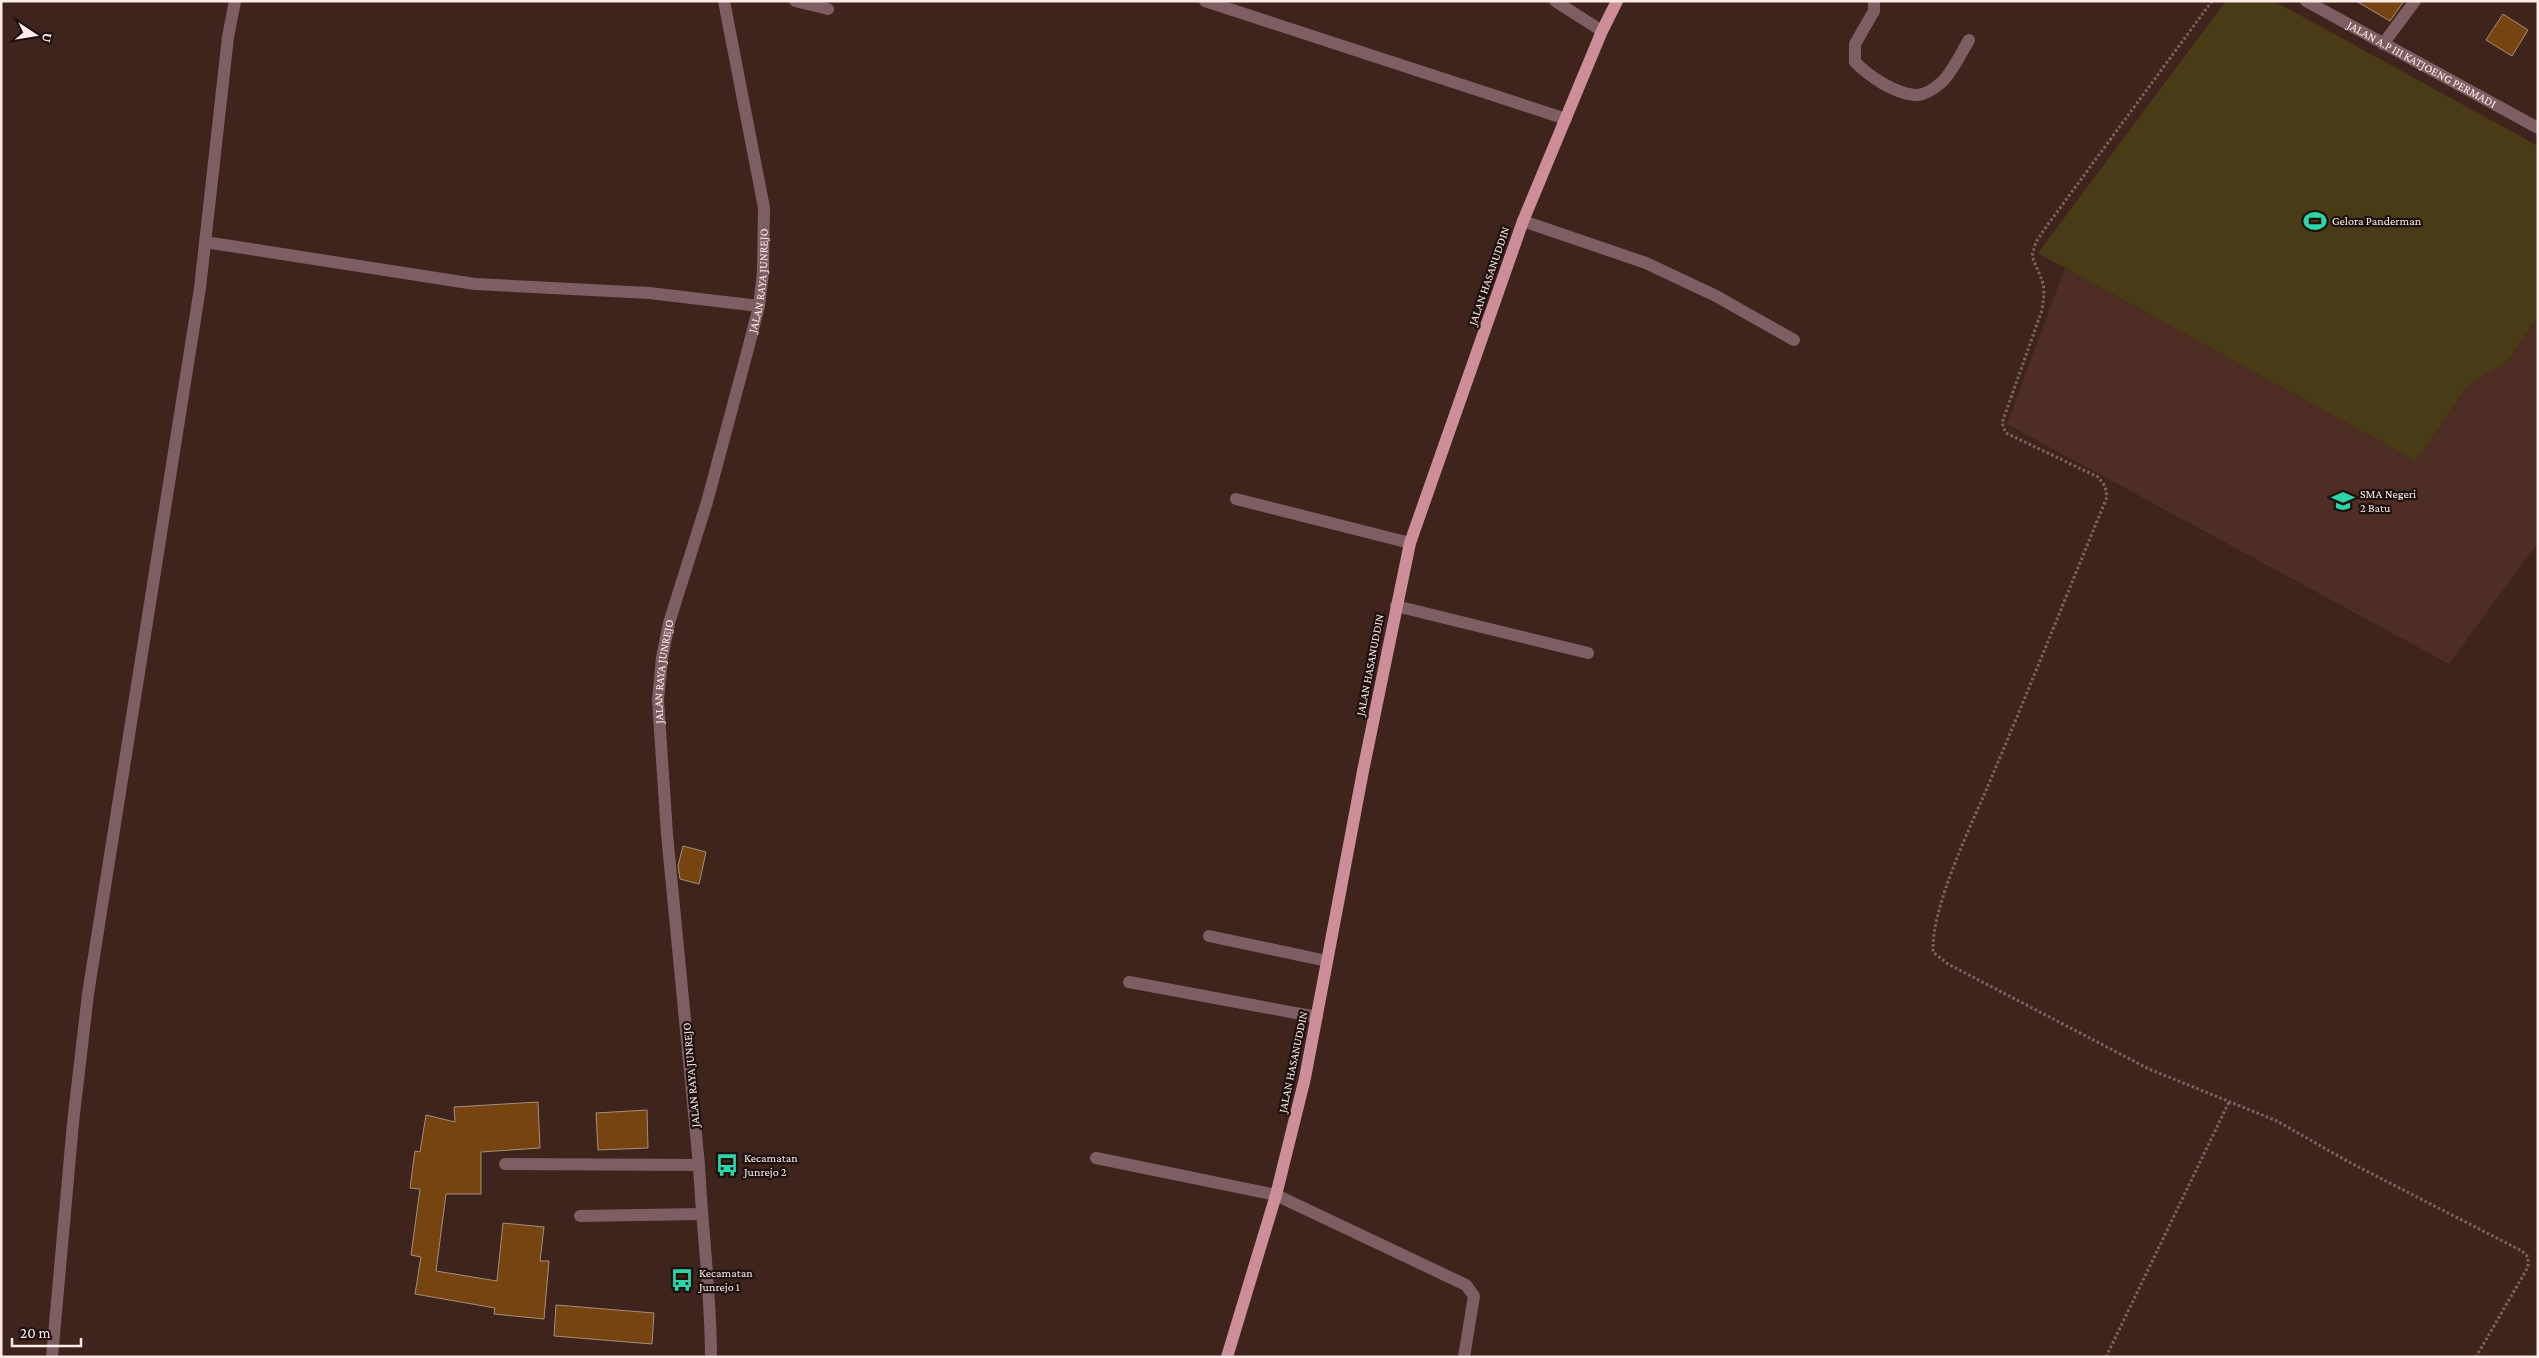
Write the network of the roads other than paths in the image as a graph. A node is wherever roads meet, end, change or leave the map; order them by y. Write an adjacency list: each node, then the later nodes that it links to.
1 (235, 1): 17 (street)
2 (724, 1): 18 (street, JALAN RAYA JUNREJO)
3 (794, 1): 10 (street)
4 (1205, 1): 14 (street)
5 (1555, 1): 11 (street)
6 (1618, 1): 11 (main road, JALAN HASANUDDIN)
7 (1874, 1): 12 (street)
8 (2306, 1): 13 (street, JALAN A.P III KATJOENG PERMADI)
9 (2415, 1): 13 (street)
10 (828, 9)
11 (1602, 31): 14 (main road, JALAN HASANUDDIN)
12 (1969, 40)
13 (2383, 44): 15 (street, JALAN A.P III KATJOENG PERMADI)
14 (1566, 119): 16 (main road, JALAN HASANUDDIN)
15 (2538, 128)
16 (1523, 220): 19 (street); 21 (main road, JALAN HASANUDDIN)
17 (205, 242): 18 (street); 34 (street)
18 (759, 306): 30 (street, JALAN RAYA JUNREJO)
19 (1794, 340)
20 (1236, 499): 21 (street)
21 (1410, 543): 22 (main road, JALAN HASANUDDIN)
22 (1396, 606): 23 (street); 25 (main road, JALAN HASANUDDIN)
23 (1588, 653)
24 (1209, 936): 25 (street)
25 (1327, 961): 27 (main road, JALAN HASANUDDIN)
26 (1129, 982): 27 (street)
27 (1317, 1017): 31 (main road, JALAN HASANUDDIN)
28 (1096, 1158): 31 (street)
29 (505, 1164): 30 (street)
30 (700, 1165): 32 (street, JALAN RAYA JUNREJO)
31 (1276, 1195): 36 (main road, JALAN HASANUDDIN); 37 (street)
32 (701, 1214): 33 (street); 35 (street, JALAN RAYA JUNREJO)
33 (580, 1216)
34 (52, 1357)
35 (711, 1357)
36 (1227, 1357)
37 (1464, 1357)

